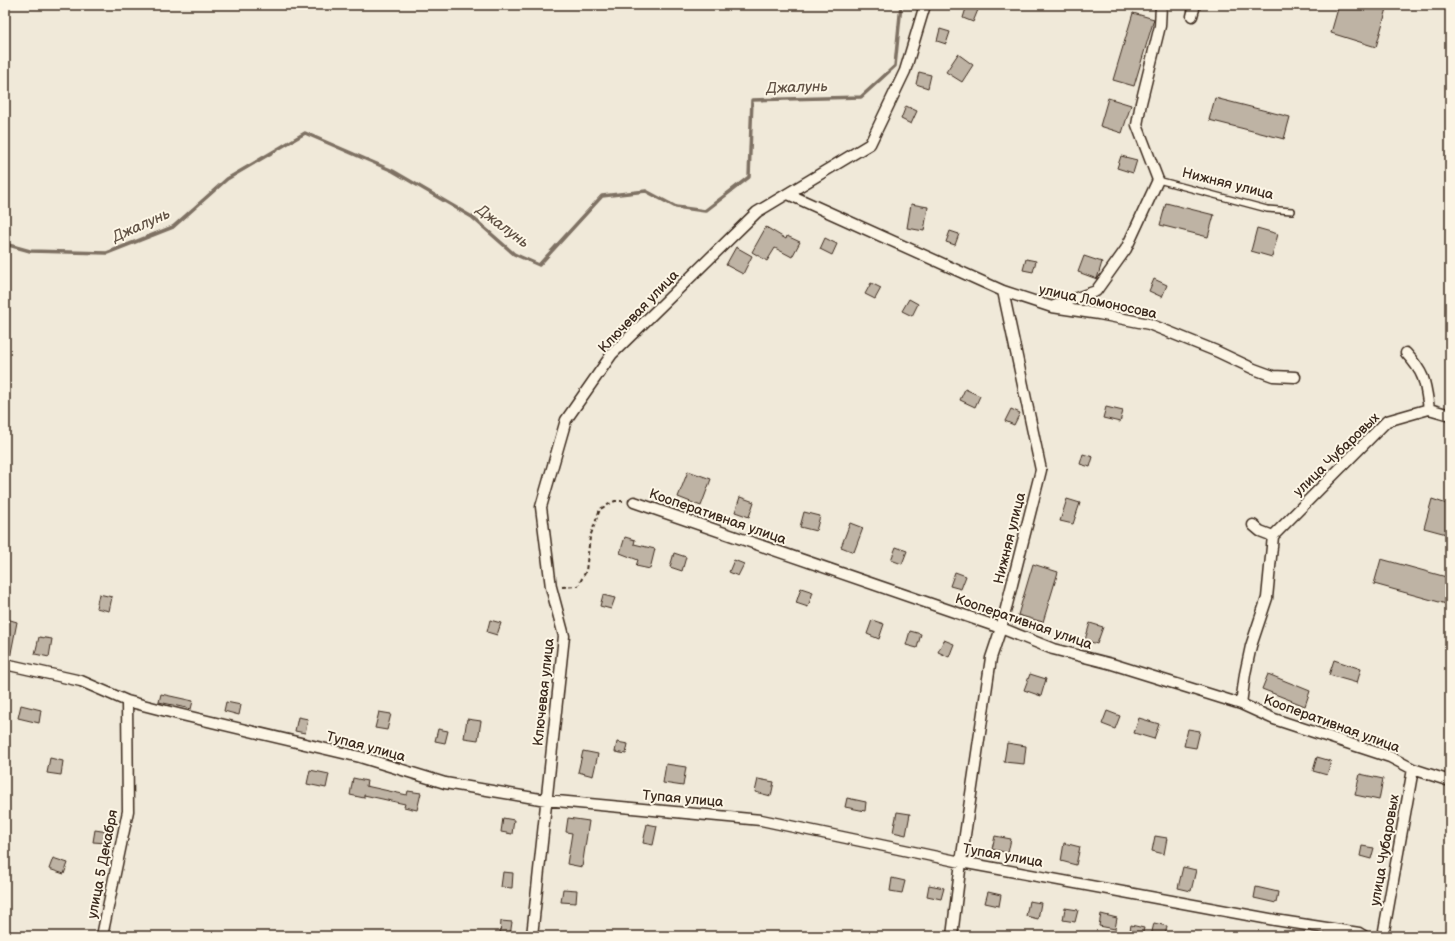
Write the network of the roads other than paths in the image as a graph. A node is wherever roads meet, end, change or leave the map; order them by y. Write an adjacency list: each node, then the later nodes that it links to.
1 (925, 5): 6 (street, Ключевая улица)
2 (1162, 5): 5 (street)
3 (1195, 5): 4 (street)
4 (1192, 16)
5 (1158, 180): 7 (lane, Нижняя улица); 9 (street)
6 (788, 194): 8 (street, улица Ломоносова); 23 (street, Ключевая улица)
7 (1292, 211)
8 (1003, 291): 9 (street, улица Ломоносова); 17 (street, Нижняя улица)
9 (1052, 307): 11 (street, улица Ломоносова)
10 (1406, 353): 12 (street)
11 (1295, 377)
12 (1429, 409): 13 (street); 16 (street, улица Чубаровых)
13 (1450, 415)
14 (634, 502): 17 (street, Кооперативная улица)
15 (1253, 525): 16 (street)
16 (1273, 536): 20 (street)
17 (1000, 628): 20 (street, Кооперативная улица); 24 (street, Нижняя улица)
18 (5, 664): 19 (street, Тупая улица)
19 (127, 701): 23 (street, Тупая улица); 25 (street, улица 5 Декабря)
20 (1241, 704): 21 (street, Кооперативная улица)
21 (1413, 769): 22 (street, Кооперативная улица); 29 (street, улица Чубаровых)
22 (1450, 781)
23 (546, 800): 24 (street, Тупая улица); 26 (street, Ключевая улица)
24 (961, 862): 27 (street, Нижняя улица); 28 (street, Тупая улица)
25 (102, 936)
26 (532, 936)
27 (952, 936)
28 (1364, 936)
29 (1383, 936)

